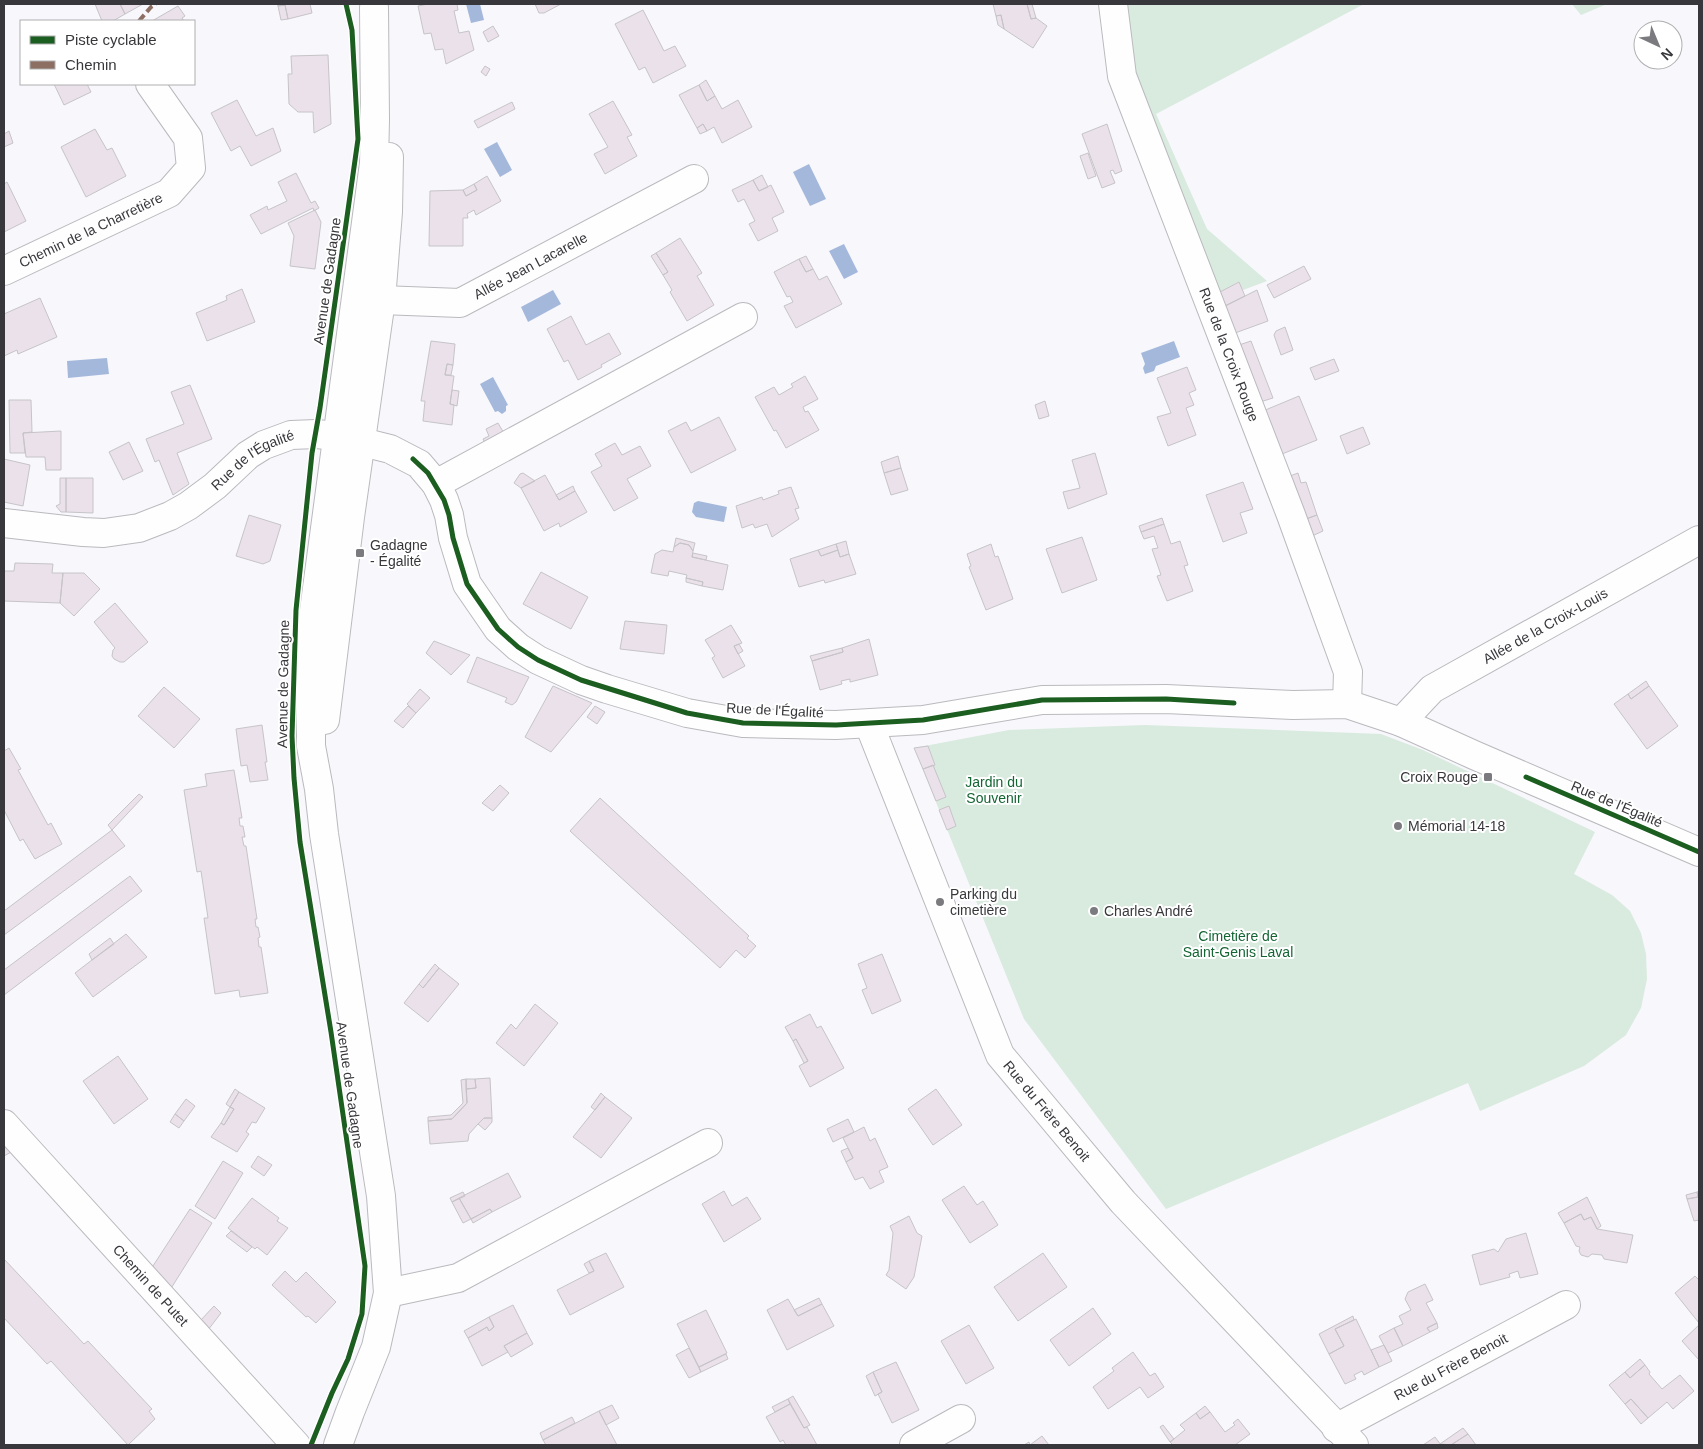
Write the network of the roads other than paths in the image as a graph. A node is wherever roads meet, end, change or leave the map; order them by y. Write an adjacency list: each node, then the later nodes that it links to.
1 (1113, 4): 12 (street, Rue de la Croix Rouge)
2 (373, 6): 6 (street, Avenue de Gadagne)
3 (151, 85): 5 (street, Chemin de la Charretière)
4 (694, 179): 6 (street, Allée Jean Lacarelle)
5 (4, 271)
6 (368, 298): 8 (street, Avenue de Gadagne)
7 (743, 317): 9 (street)
8 (349, 438): 9 (street, Rue de l'Égalité); 10 (street, Rue de l'Égalité); 18 (street, Avenue de Gadagne)
9 (436, 484): 14 (street, Rue de l'Égalité)
10 (4, 523)
11 (1699, 540): 13 (street, Allée de la Croix-Louis)
12 (1348, 704): 13 (street, Rue de l'Égalité); 14 (street, Rue de l'Égalité)
13 (1401, 722): 15 (street, Rue de l'Égalité)
14 (869, 724): 21 (street, Rue du Frère Benoit)
15 (1699, 852)
16 (4, 1124): 23 (street, Chemin de Putet)
17 (708, 1143): 18 (street)
18 (388, 1293): 24 (street, Avenue de Gadagne)
19 (1566, 1305): 21 (street, Rue du Frère Benoit)
20 (961, 1419): 22 (street)
21 (1345, 1437)
22 (930, 1442)
23 (296, 1445)
24 (338, 1445)

